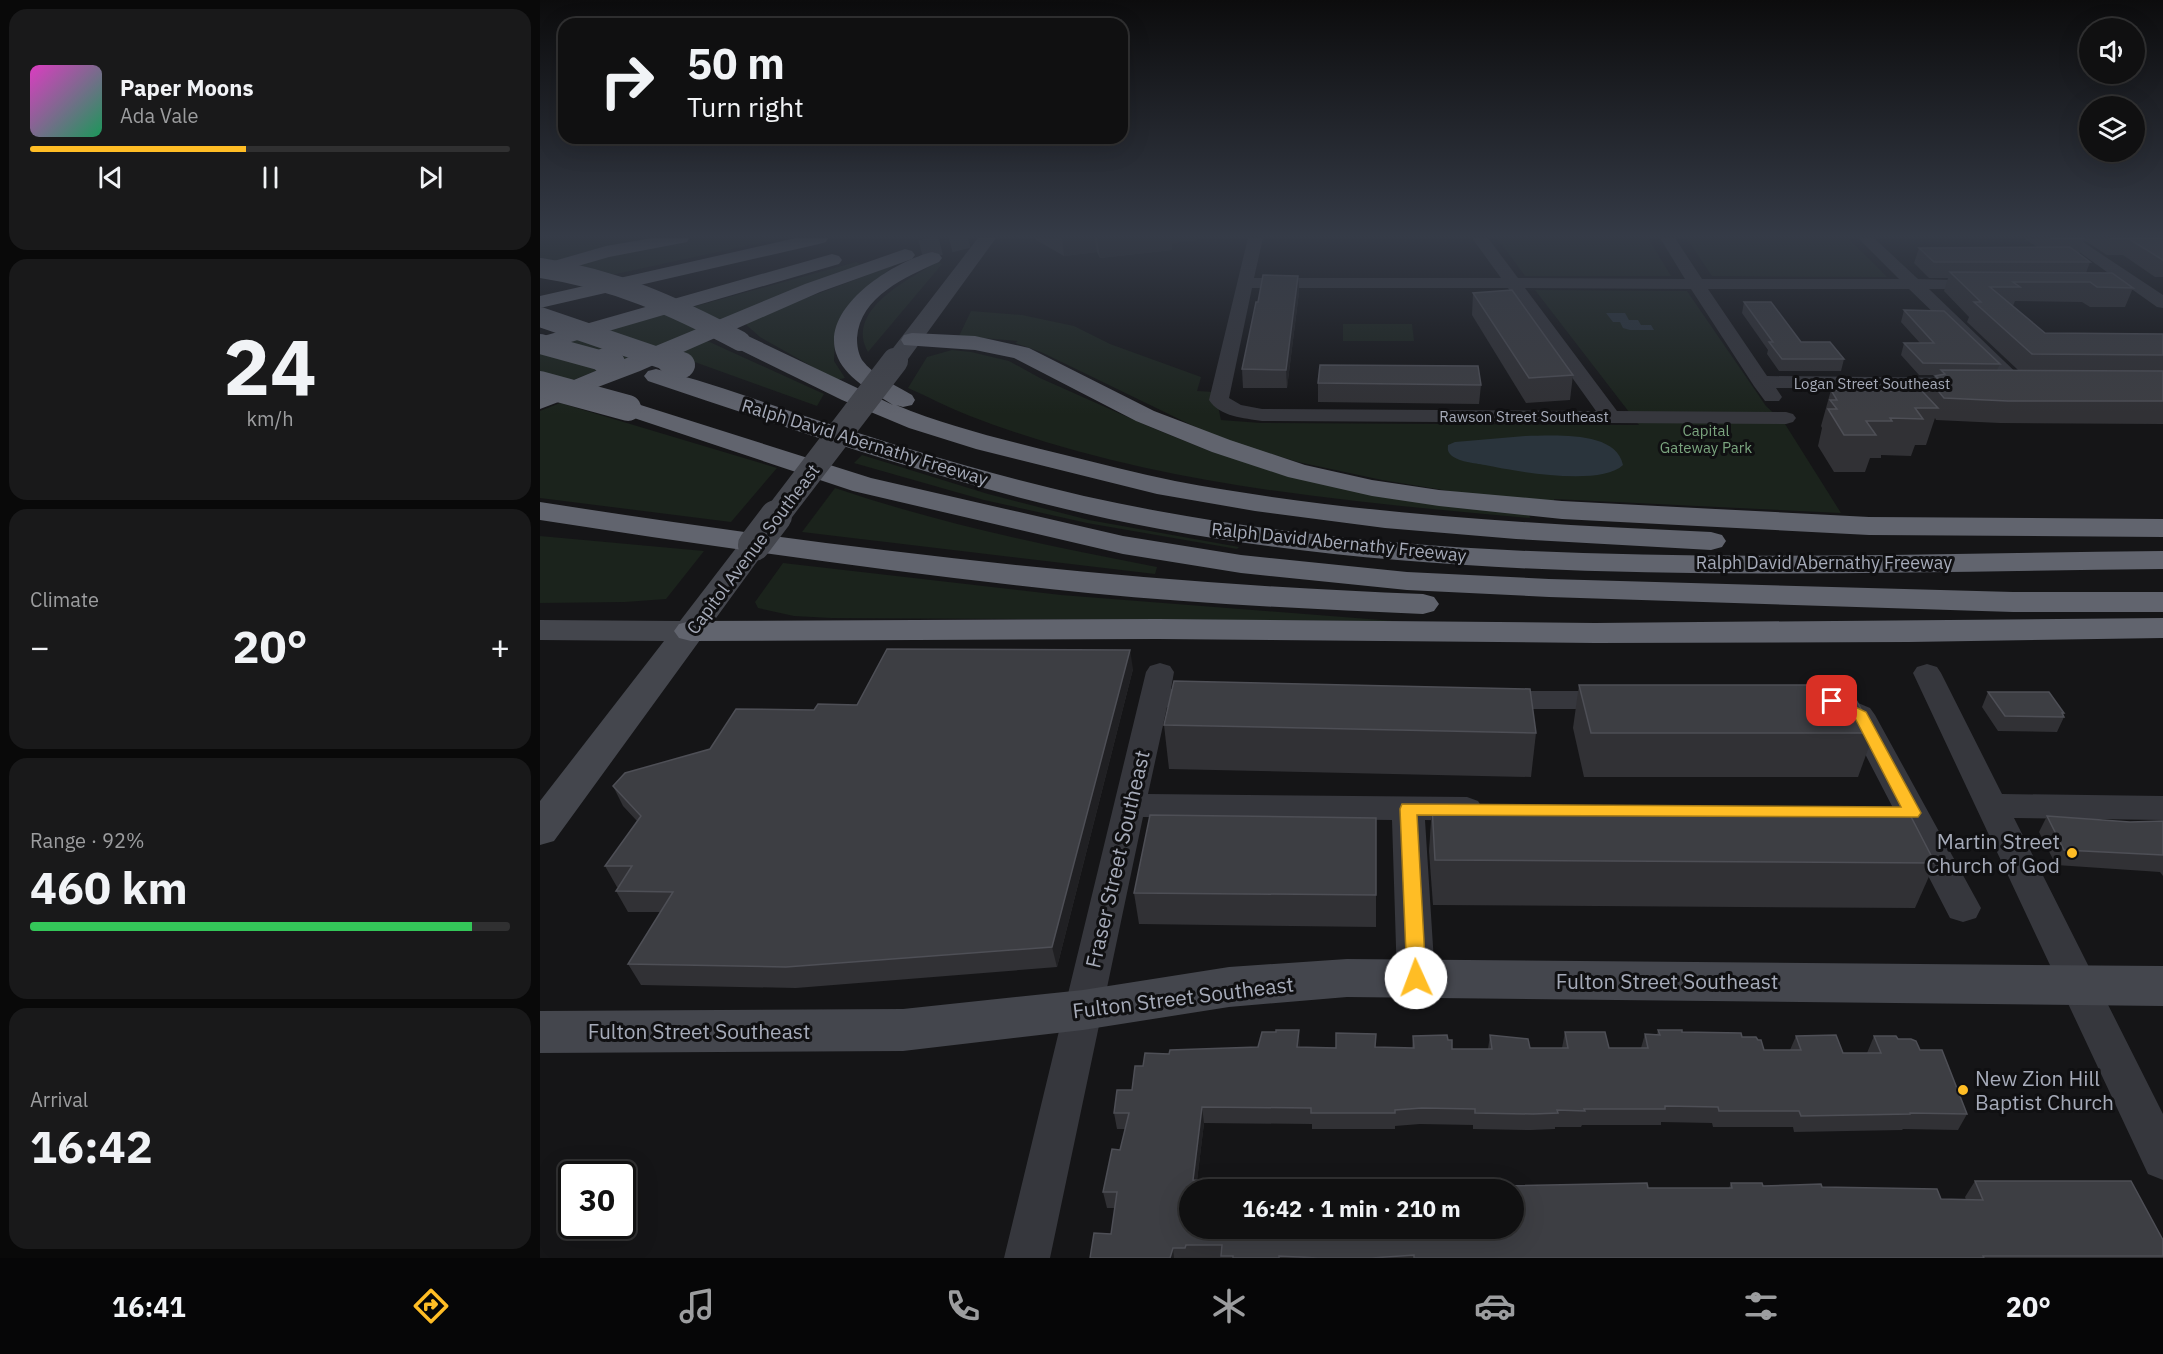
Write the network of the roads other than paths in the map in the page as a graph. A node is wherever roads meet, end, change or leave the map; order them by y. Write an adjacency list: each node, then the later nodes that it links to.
1 (563, 297): 12 (highway)
2 (651, 297): 14 (highway)
3 (652, 297): 24 (highway, bridge)
4 (721, 297): 15 (highway)
5 (794, 297): 21 (highway)
6 (869, 297): 24 (highway)
7 (943, 297): 16 (main road, Capitol Avenue Southeast)
8 (1241, 297): 22 (street, Rawson Street Southeast)
9 (1522, 297): 22 (street)
10 (1704, 297): 17 (street)
11 (1929, 297): 19 (street)
12 (540, 302)
13 (540, 317): 23 (highway, bridge)
14 (540, 323)
15 (540, 344): 23 (highway, Ralph David Abernathy Freeway, bridge)
16 (903, 350): 27 (highway); 35 (main road, Capitol Avenue Southeast, bridge)
17 (1761, 382): 19 (street, Logan Street Southeast); 22 (street, Rawson Street Southeast)
18 (540, 384): 31 (highway, Ralph David Abernathy Freeway, bridge)
19 (2018, 384): 20 (street, Logan Street Southeast)
20 (2040, 384)
21 (540, 402)
22 (1610, 416)
23 (902, 456): 30 (highway, Ralph David Abernathy Freeway)
24 (1088, 469): 29 (highway)
25 (540, 511): 28 (highway)
26 (540, 527): 28 (highway)
27 (2163, 528)
28 (797, 548): 31 (highway)
29 (2163, 554)
30 (2163, 560)
31 (2013, 602): 32 (highway, Ralph David Abernathy Freeway)
32 (2163, 602)
33 (2163, 628): 35 (highway)
34 (540, 630): 35 (main road)
35 (692, 631): 48 (main road, Capitol Avenue Southeast)
36 (1927, 673): 42 (street)
37 (1237, 699): 41 (street, Fraser Street Southeast)
38 (1463, 699): 39 (street)
39 (1642, 700)
40 (1820, 701): 47 (street)
41 (1130, 805): 44 (street); 53 (street, Fraser Street Southeast)
42 (1991, 806): 43 (street); 51 (street)
43 (2163, 808)
44 (1408, 809): 45 (street); 50 (street)
45 (1499, 809)
46 (1877, 813): 47 (street)
47 (1912, 813): 49 (street)
48 (540, 830)
49 (1963, 908)
50 (1416, 978): 51 (main road, Fulton Street Southeast); 53 (main road, Fulton Street Southeast)
51 (2078, 984): 52 (main road, Fulton Street Southeast); 55 (street)
52 (2163, 986)
53 (1083, 1010): 54 (main road, Fulton Street Southeast); 56 (street, Fraser Street Southeast)
54 (540, 1032)
55 (2163, 1159)
56 (1027, 1258)

